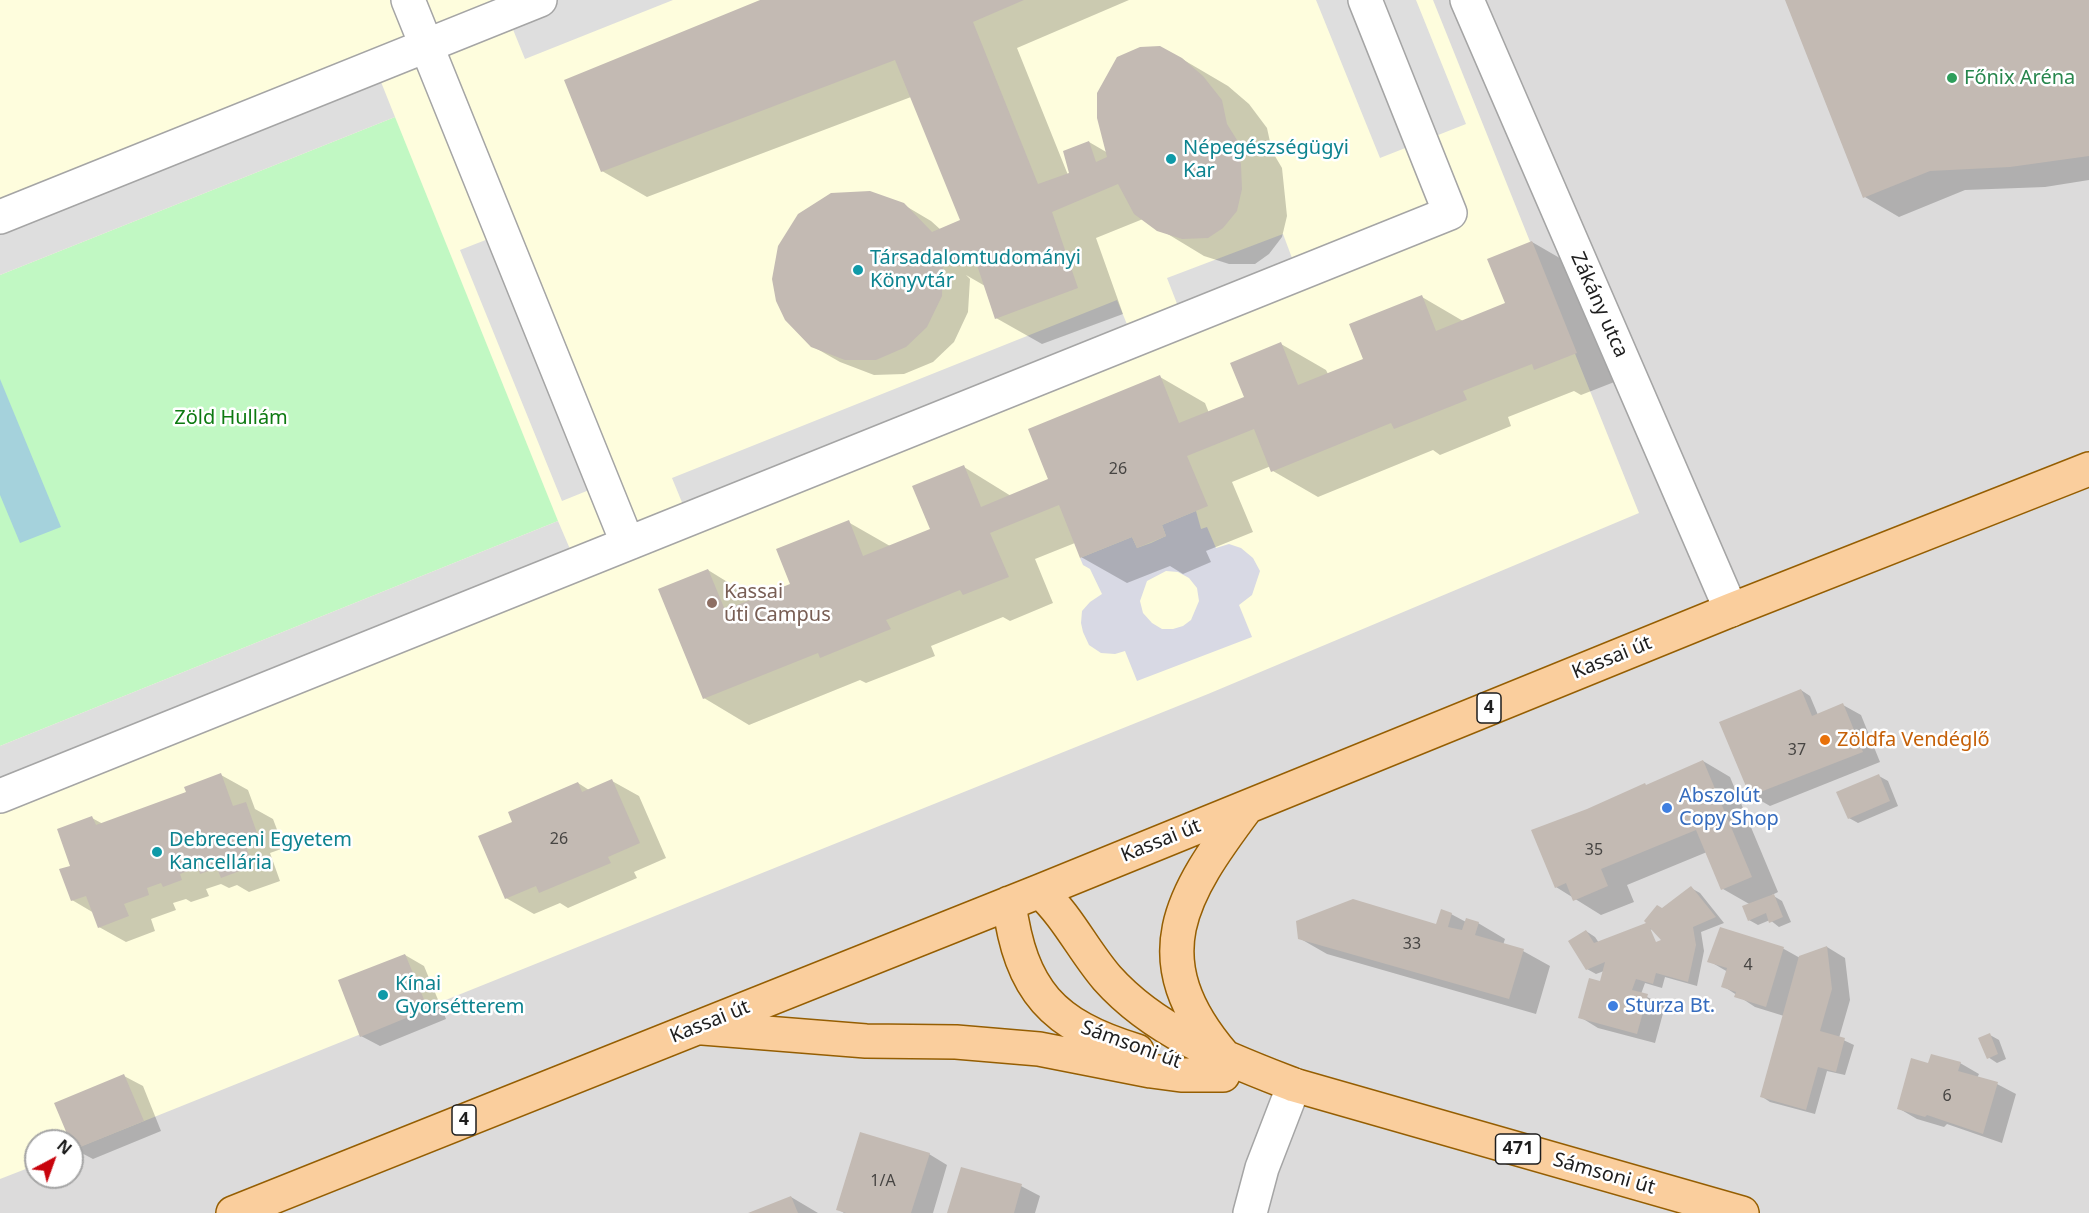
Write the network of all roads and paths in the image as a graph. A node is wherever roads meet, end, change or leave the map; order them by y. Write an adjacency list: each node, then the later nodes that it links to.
1 (408, 0): 5 (street)
2 (540, 0): 5 (street)
3 (1365, 0): 8 (street)
4 (1467, 0): 9 (street, Zákány utca)
5 (426, 46): 6 (street); 8 (street)
6 (0, 217)
7 (2089, 469): 9 (main road, Kassai út / 4)
8 (627, 542): 10 (street)
9 (1731, 610): 11 (main road, Kassai út / 4)
10 (0, 796)
11 (1247, 807): 12 (main road, Kassai út / 4); 15 (main road)
12 (1040, 891): 13 (main road, Kassai út / 4); 15 (main road, Sámsoni út / 471)
13 (1009, 903): 14 (main road, Kassai út / 4); 15 (main road, Sámsoni út / 471)
14 (696, 1028): 15 (main road); 17 (main road, Kassai út / 4)
15 (1225, 1067): 16 (main road, Sámsoni út / 471)
16 (1293, 1085): 18 (street); 19 (main road, Sámsoni út / 471)
17 (233, 1213)
18 (1250, 1213)
19 (1742, 1213)

